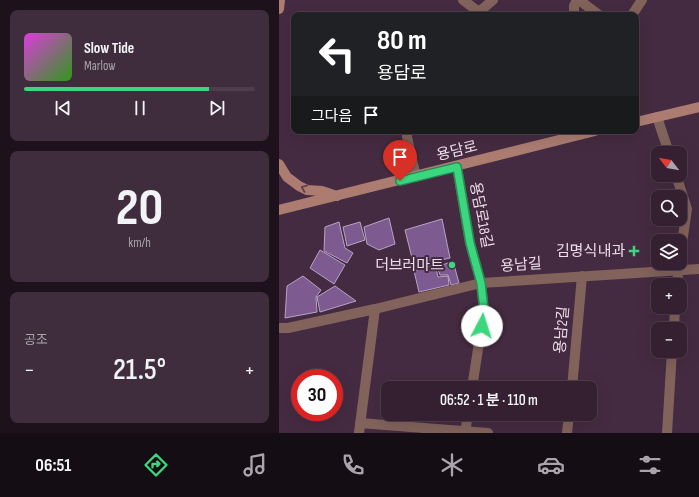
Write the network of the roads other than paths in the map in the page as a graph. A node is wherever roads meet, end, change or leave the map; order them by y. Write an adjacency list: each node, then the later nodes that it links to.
1 (280, 0): 6 (main road)
2 (463, 0): 7 (street)
3 (493, 0): 8 (street)
4 (578, 0): 9 (street); 10 (street)
5 (642, 0): 11 (street)
6 (279, 9)
7 (476, 12)
8 (480, 12)
9 (575, 12)
10 (595, 12)
11 (634, 12)
12 (699, 107): 13 (main road)
13 (657, 117): 14 (main road); 17 (street)
14 (639, 121)
15 (407, 134): 20 (street)
16 (577, 134): 19 (main road, 용담로)
17 (667, 146)
18 (279, 164): 22 (main road, one-way to 18)
19 (457, 167): 20 (main road, 용담로); 29 (street, 용담로18길)
20 (416, 177): 22 (main road, 용담로)
21 (678, 182): 24 (street)
22 (339, 196): 23 (main road, 용담로)
23 (279, 210)
24 (683, 234)
25 (687, 268): 26 (street, 용남길)
26 (699, 269)
27 (651, 270): 28 (street, 용남길)
28 (582, 276): 29 (street, 용남길); 34 (street, 용남2길)
29 (481, 283): 30 (street, 용남길); 33 (street, 용담로18길)
30 (375, 309): 31 (street, 용남길); 37 (street)
31 (279, 328)
32 (672, 358): 41 (street)
33 (473, 381)
34 (573, 381)
35 (467, 421): 38 (street)
36 (568, 421): 40 (street)
37 (359, 428): 38 (street)
38 (465, 432): 39 (street)
39 (488, 433)
40 (567, 433)
41 (667, 433)

